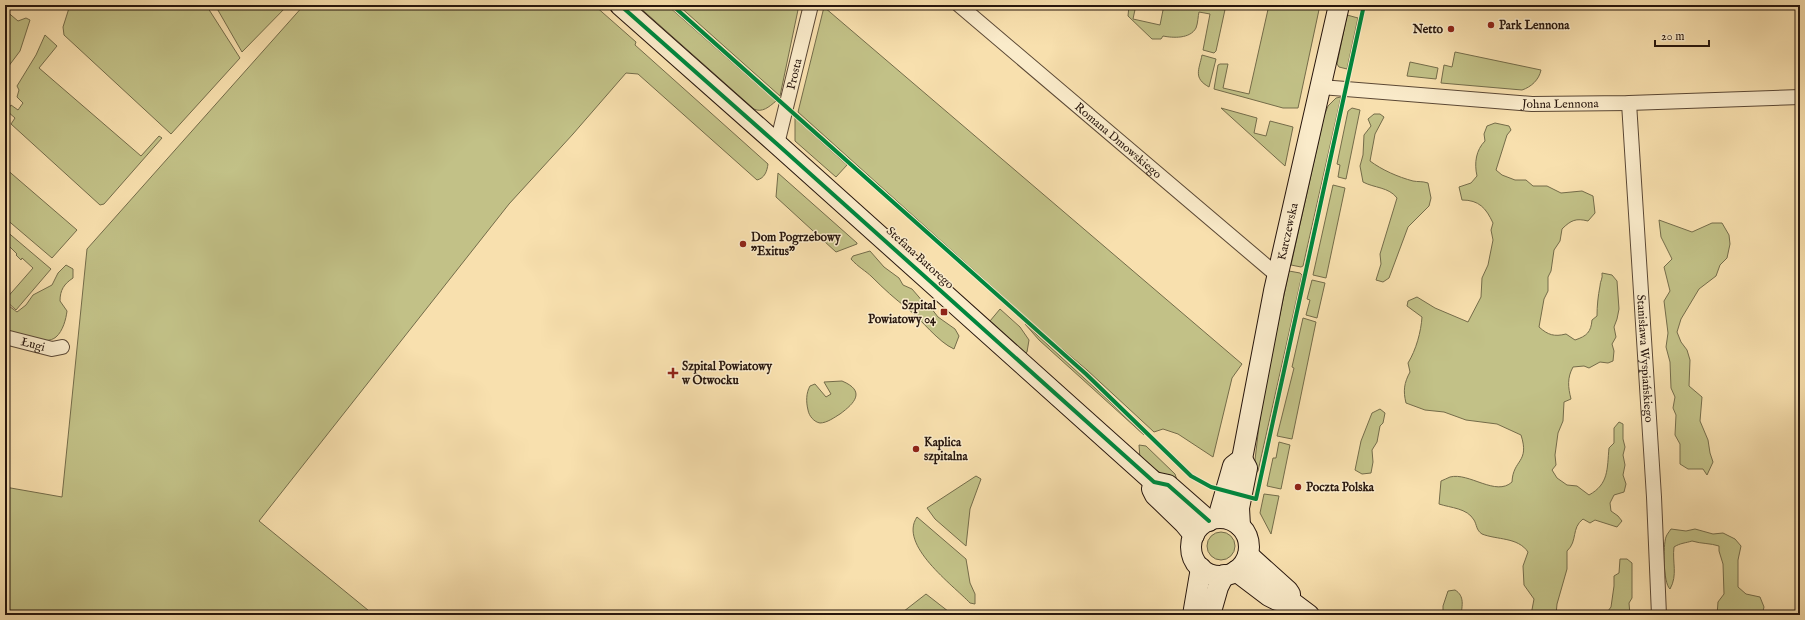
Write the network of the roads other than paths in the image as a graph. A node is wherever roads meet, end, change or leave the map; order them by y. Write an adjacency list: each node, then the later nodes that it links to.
1 (620, 5): 8 (main road, Stefana Batorego)
2 (811, 5): 8 (street, Prosta)
3 (959, 5): 9 (street, Romana Dmowskiego)
4 (1339, 5): 5 (main road, Karczewska)
5 (1321, 87): 7 (street, Johna Lennona); 9 (main road, Karczewska)
6 (1800, 97): 7 (street, Johna Lennona)
7 (1629, 103): 22 (street, Stanisława Wyspiańskiego)
8 (778, 144): 13 (main road, Stefana Batorego)
9 (1278, 276): 12 (main road, Karczewska)
10 (5, 337): 11 (street, Ługi)
11 (62, 347)
12 (1242, 459): 14 (main road, Karczewska); 15 (main road, Karczewska)
13 (1154, 482): 14 (main road, Stefana Batorego); 16 (main road)
14 (1213, 520): 15 (main road); 16 (main road)
15 (1240, 526): 17 (main road)
16 (1194, 535): 18 (main road)
17 (1236, 567): 18 (main road); 20 (main road); 21 (main road)
18 (1201, 568): 19 (main road)
19 (1193, 615)
20 (1210, 615)
21 (1309, 615)
22 (1659, 615)

